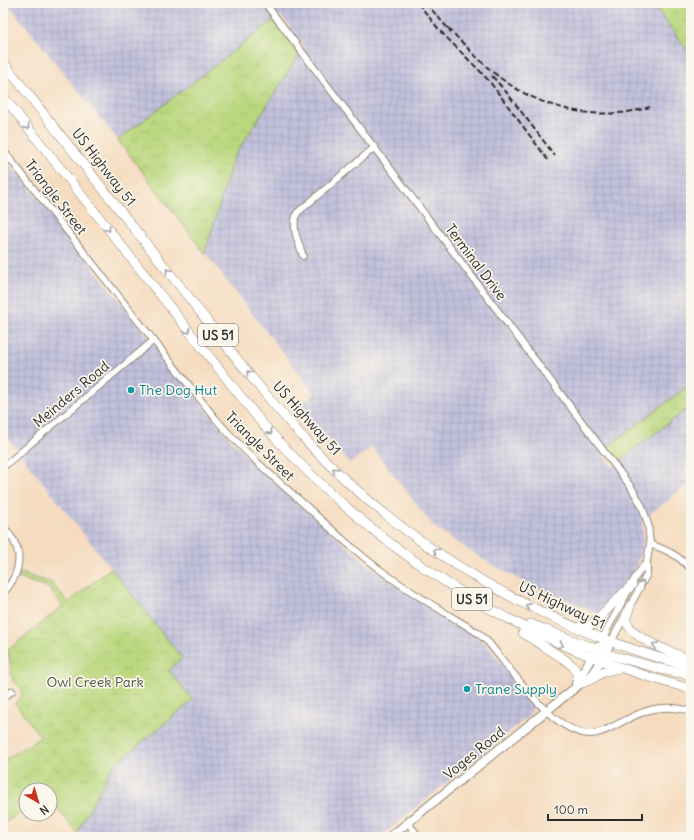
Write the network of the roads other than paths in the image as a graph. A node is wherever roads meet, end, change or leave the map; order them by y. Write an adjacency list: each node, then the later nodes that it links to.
1 (265, 3): 4 (street, Terminal Drive)
2 (3, 62): 18 (main road, US Highway 51 / US 51, one-way to 2)
3 (3, 96): 16 (main road, US 51, one-way to 16)
4 (375, 147): 6 (street); 10 (street, Terminal Drive)
5 (3, 150): 7 (street, Triangle Street)
6 (302, 256)
7 (154, 340): 8 (street, Meinders Road); 31 (street, Triangle Street)
8 (3, 467)
9 (3, 526): 14 (street)
10 (650, 544): 11 (street, Terminal Drive); 12 (street)
11 (647, 561): 13 (street, Terminal Drive); 15 (street, Terminal Drive, one-way to 11)
12 (691, 568)
13 (632, 585): 18 (main road); 19 (street, Terminal Drive)
14 (3, 593)
15 (630, 606): 20 (street, Terminal Drive); 23 (main road, one-way to 15)
16 (496, 613): 17 (main road, US 51); 27 (main road)
17 (505, 618): 21 (main road); 22 (main road, US 51, one-way to 22)
18 (576, 628): 19 (main road, US Highway 51 / US 51)
19 (602, 639): 20 (main road, US Highway 51 / US 51); 21 (street, Voges Road)
20 (611, 642): 21 (main road); 22 (street, Voges Road); 25 (main road, US Highway 51 / US 51)
21 (598, 648): 22 (street, Voges Road)
22 (599, 658): 24 (main road, US 51); 26 (main road); 27 (street, Voges Road)
23 (691, 660)
24 (620, 668): 27 (main road); 28 (main road, US 51)
25 (691, 668)
26 (691, 675)
27 (580, 680): 31 (street, Voges Road)
28 (691, 689)
29 (12, 691): 30 (street)
30 (3, 698)
31 (546, 711): 32 (street, Triangle Street); 33 (street, Voges Road)
32 (691, 711)
33 (408, 823): 34 (street, Voges Road); 35 (street)
34 (390, 837)
35 (419, 837)

